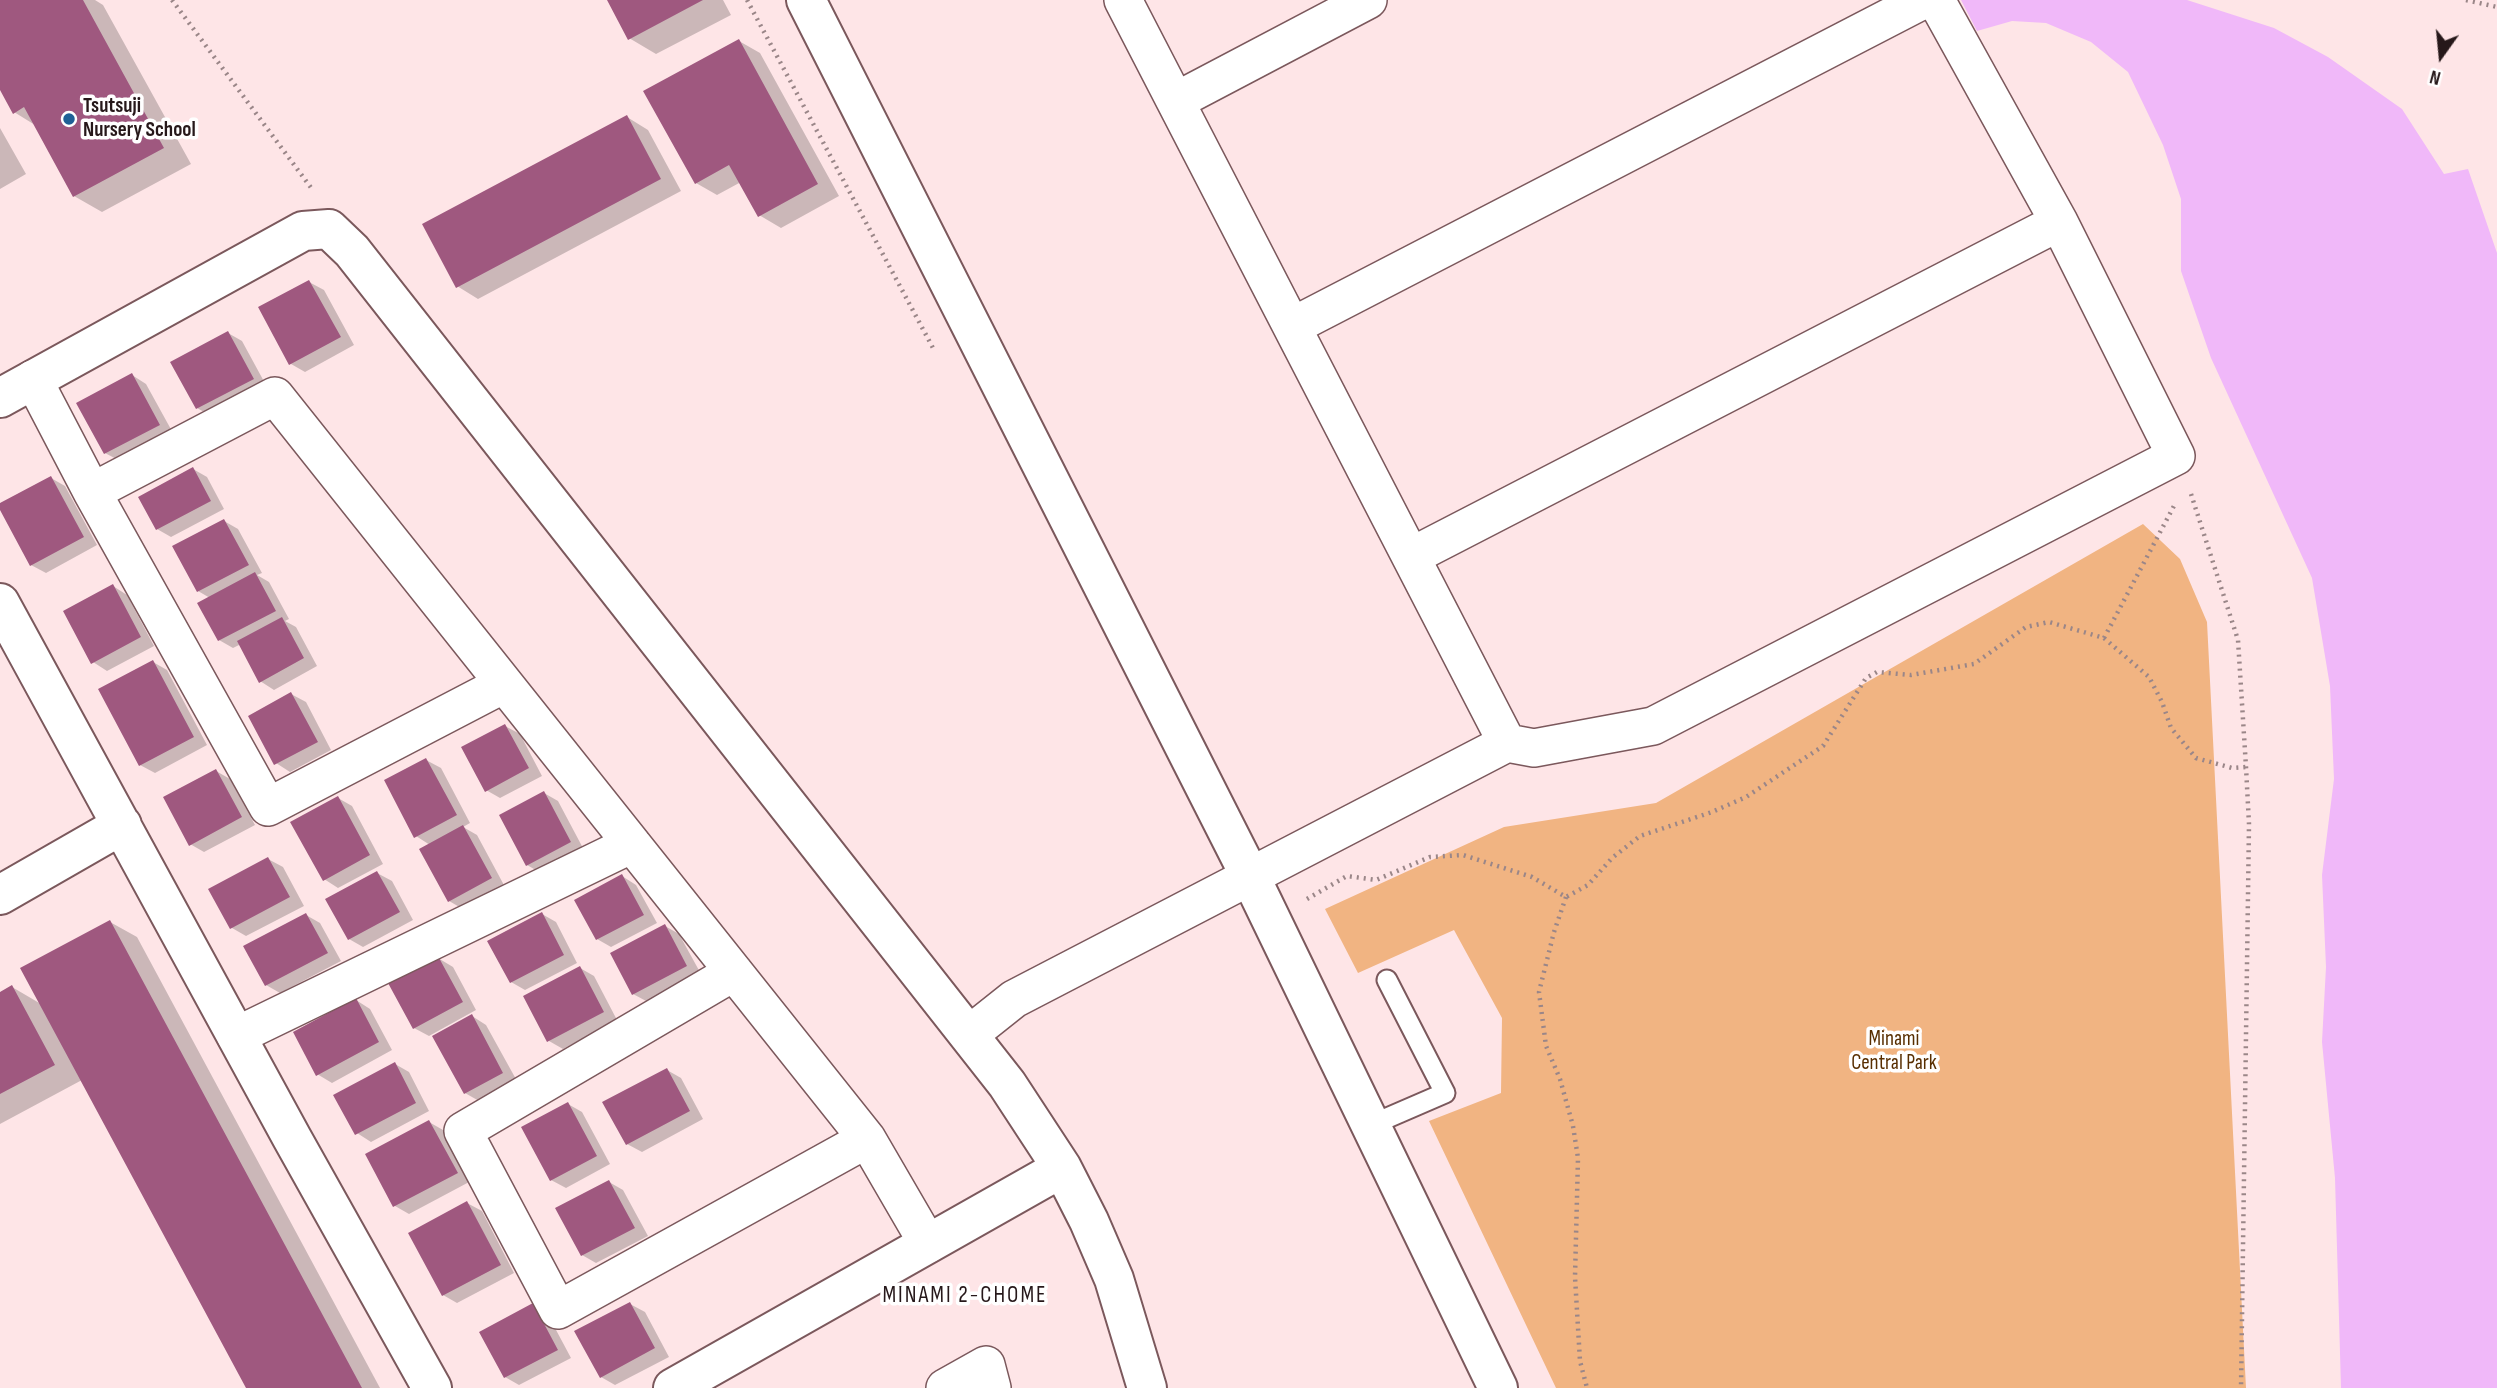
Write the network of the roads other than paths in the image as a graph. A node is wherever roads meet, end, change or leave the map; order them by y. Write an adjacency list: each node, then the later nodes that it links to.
1 (806, 0): 18 (street)
2 (1123, 0): 6 (street)
3 (1368, 0): 6 (street)
4 (1923, 0): 8 (street)
5 (1936, 0): 7 (street)
6 (1176, 101): 8 (street)
7 (2059, 222): 12 (street); 15 (street)
8 (1293, 326): 12 (street)
9 (33, 379): 10 (street); 11 (street); 22 (street)
10 (0, 398)
11 (92, 492): 14 (street); 14 (street)
12 (1412, 556): 15 (street)
13 (0, 603): 16 (street)
14 (504, 684): 17 (street)
15 (1507, 743): 18 (street)
16 (122, 825): 19 (street); 23 (street)
17 (632, 844): 20 (street); 23 (street)
18 (1250, 876): 22 (street); 24 (street)
19 (0, 895)
20 (734, 972): 25 (street); 25 (street)
21 (1387, 980): 24 (lane)
22 (970, 1034): 26 (street)
23 (236, 1035): 28 (street)
24 (1371, 1125): 33 (street)
25 (867, 1139): 27 (street)
26 (1062, 1168): 27 (street); 32 (street)
27 (928, 1244): 29 (street)
28 (432, 1388)
29 (673, 1388)
30 (945, 1388): 31 (street)
31 (992, 1388)
32 (1147, 1388)
33 (1498, 1388)

